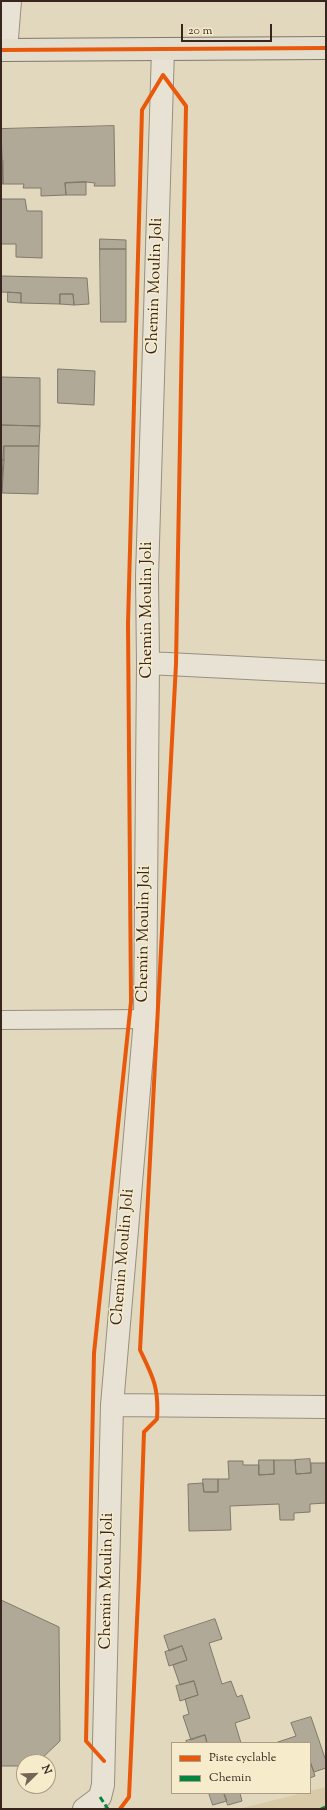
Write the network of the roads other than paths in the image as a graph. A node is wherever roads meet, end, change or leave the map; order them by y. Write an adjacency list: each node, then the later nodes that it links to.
1 (10, 1): 3 (street)
2 (326, 48): 4 (main road)
3 (3, 50): 4 (main road)
4 (163, 50): 5 (street, Chemin Moulin Joli)
5 (148, 663): 6 (street); 7 (street, Chemin Moulin Joli)
6 (326, 672)
7 (145, 1019): 8 (lane); 9 (street, Chemin Moulin Joli)
8 (1, 1020)
9 (112, 1405): 10 (street); 11 (street, Chemin Moulin Joli)
10 (326, 1407)
11 (84, 1809)

